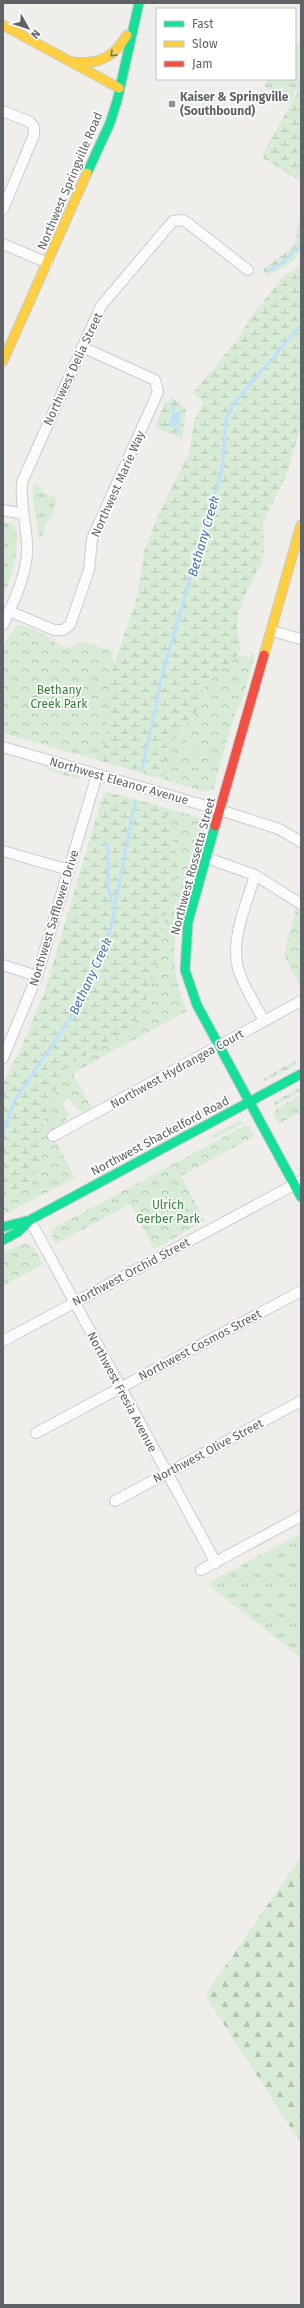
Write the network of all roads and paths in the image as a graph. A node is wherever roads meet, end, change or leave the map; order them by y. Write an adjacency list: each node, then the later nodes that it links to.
1 (139, 3): 2 (street, Northwest Springville Road)
2 (134, 22): 4 (street, one-way to 4); 5 (street, Northwest Springville Road)
3 (3, 25): 4 (street)
4 (69, 61): 5 (street)
5 (119, 88): 9 (street, Northwest Springville Road)
6 (3, 111): 7 (street)
7 (3, 209)
8 (3, 244): 9 (street)
9 (48, 263): 12 (street, Northwest Springville Road)
10 (248, 270): 11 (street, Northwest Delia Street)
11 (82, 347): 14 (street, Northwest Delia Street); 16 (street, Northwest Marie Way)
12 (3, 361)
13 (3, 510): 14 (street)
14 (23, 514): 16 (street, Northwest Delia Street)
15 (301, 525): 18 (street, Northwest Rossetta Street)
16 (9, 611): 17 (street, Northwest Delia Street)
17 (3, 625)
18 (272, 631): 19 (street); 22 (street, Northwest Rossetta Street)
19 (301, 639)
20 (3, 748): 21 (street, Northwest Eleanor Avenue)
21 (97, 775): 22 (street, Northwest Eleanor Avenue); 26 (street, Northwest Safflower Drive)
22 (220, 810): 23 (street, Northwest Eleanor Avenue); 25 (street, Northwest Rossetta Street)
23 (301, 842)
24 (3, 851): 26 (street)
25 (207, 858): 27 (street); 33 (street, Northwest Rossetta Street)
26 (69, 870): 30 (street, Northwest Safflower Drive)
27 (255, 875): 28 (street); 32 (street)
28 (301, 904)
29 (3, 965): 30 (street)
30 (37, 976): 34 (street, Northwest Safflower Drive)
31 (301, 1001): 32 (street, Northwest Hydrangea Court)
32 (264, 1021): 33 (street, Northwest Hydrangea Court)
33 (219, 1045): 36 (street, Northwest Rossetta Street); 37 (street, Northwest Hydrangea Court)
34 (3, 1058)
35 (301, 1074): 36 (street, Northwest Shackelford Road)
36 (250, 1101): 38 (street, Northwest Rossetta Street); 40 (street, Northwest Shackelford Road)
37 (53, 1136)
38 (298, 1183): 39 (street, Northwest Rossetta Street); 44 (street, Northwest Orchid Street)
39 (301, 1196)
40 (30, 1220): 41 (street, Northwest Shackelford Road); 42 (street, Northwest Shackelford Road); 44 (street, Northwest Fresia Avenue)
41 (3, 1227)
42 (3, 1240)
43 (301, 1291): 46 (street, Northwest Cosmos Street)
44 (74, 1303): 45 (street, Northwest Orchid Street); 46 (street, Northwest Fresia Avenue)
45 (3, 1341)
46 (120, 1388): 48 (street, Northwest Cosmos Street); 49 (street, Northwest Fresia Avenue)
47 (301, 1401): 49 (street, Northwest Olive Street)
48 (36, 1433)
49 (166, 1474): 50 (street, Northwest Olive Street); 52 (street, Northwest Fresia Avenue)
50 (115, 1501)
51 (301, 1516): 52 (street)
52 (216, 1562): 53 (street)
53 (201, 1570)

